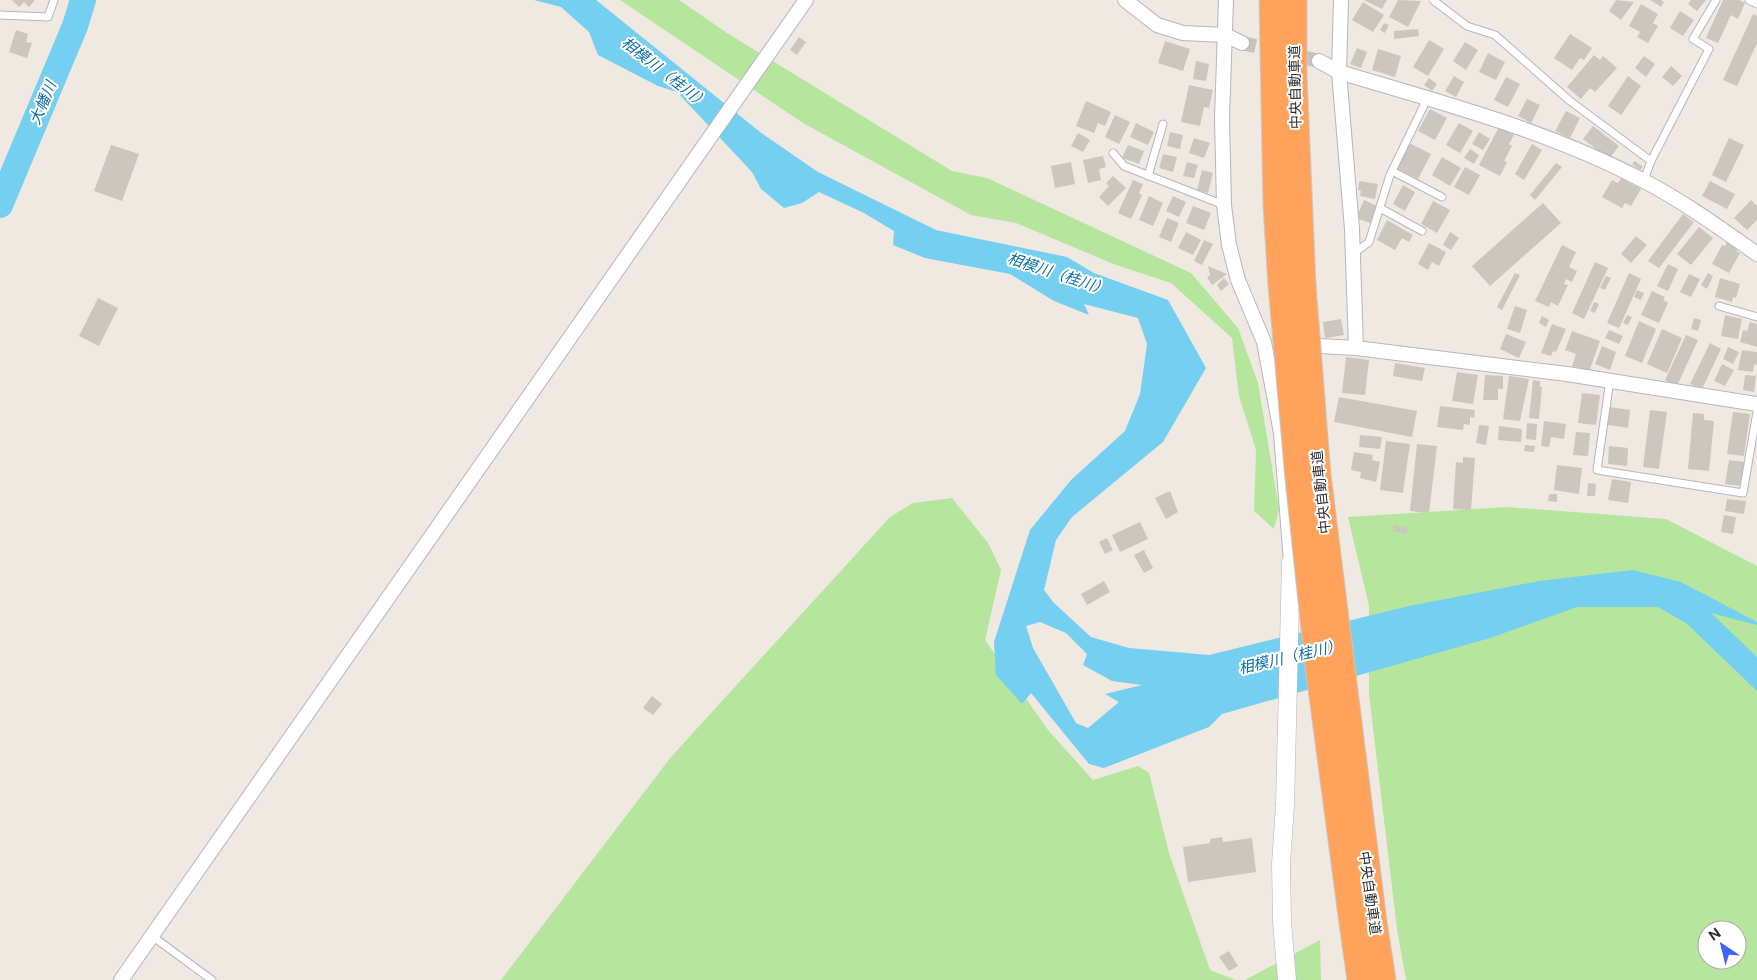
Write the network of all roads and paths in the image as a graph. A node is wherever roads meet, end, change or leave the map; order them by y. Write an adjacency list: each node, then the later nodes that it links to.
1 (54, 0): 12 (lane)
2 (806, 0): 40 (street)
3 (1125, 0): 13 (street)
4 (1226, 0): 13 (street)
5 (1272, 0): 30 (highway, 中央自動車道)
6 (1294, 0): 30 (highway, 中央自動車道)
7 (1342, 0): 16 (street)
8 (1433, 0): 20 (lane)
9 (1716, 0): 20 (lane)
10 (1750, 0): 11 (lane)
11 (1757, 4)
12 (0, 15)
13 (1225, 35): 14 (street); 25 (street)
14 (1242, 43)
15 (1319, 61): 16 (street)
16 (1339, 72): 17 (street); 29 (street)
17 (1427, 99): 21 (lane); 23 (street)
18 (1163, 124): 22 (lane)
19 (1113, 153): 22 (lane)
20 (1651, 161): 23 (lane)
21 (1392, 171): 24 (lane); 26 (lane)
22 (1148, 176): 25 (lane)
23 (1644, 180): 28 (street)
24 (1442, 197)
25 (1224, 205): 33 (street)
26 (1380, 208): 27 (lane); 29 (lane)
27 (1422, 231)
28 (1757, 254)
29 (1352, 255): 34 (street)
30 (1292, 285): 39 (highway, 中央自動車道, bridge)
31 (1719, 306): 32 (lane)
32 (1757, 317)
33 (1264, 342): 34 (street); 38 (street)
34 (1356, 348): 35 (street)
35 (1610, 380): 36 (street); 37 (lane)
36 (1757, 404)
37 (1757, 412)
38 (1291, 562): 43 (street)
39 (1363, 923): 44 (highway, 中央自動車道); 45 (highway, 中央自動車道)
40 (152, 936): 41 (street); 42 (lane)
41 (121, 980)
42 (212, 980)
43 (1287, 980)
44 (1360, 980)
45 (1383, 980)

